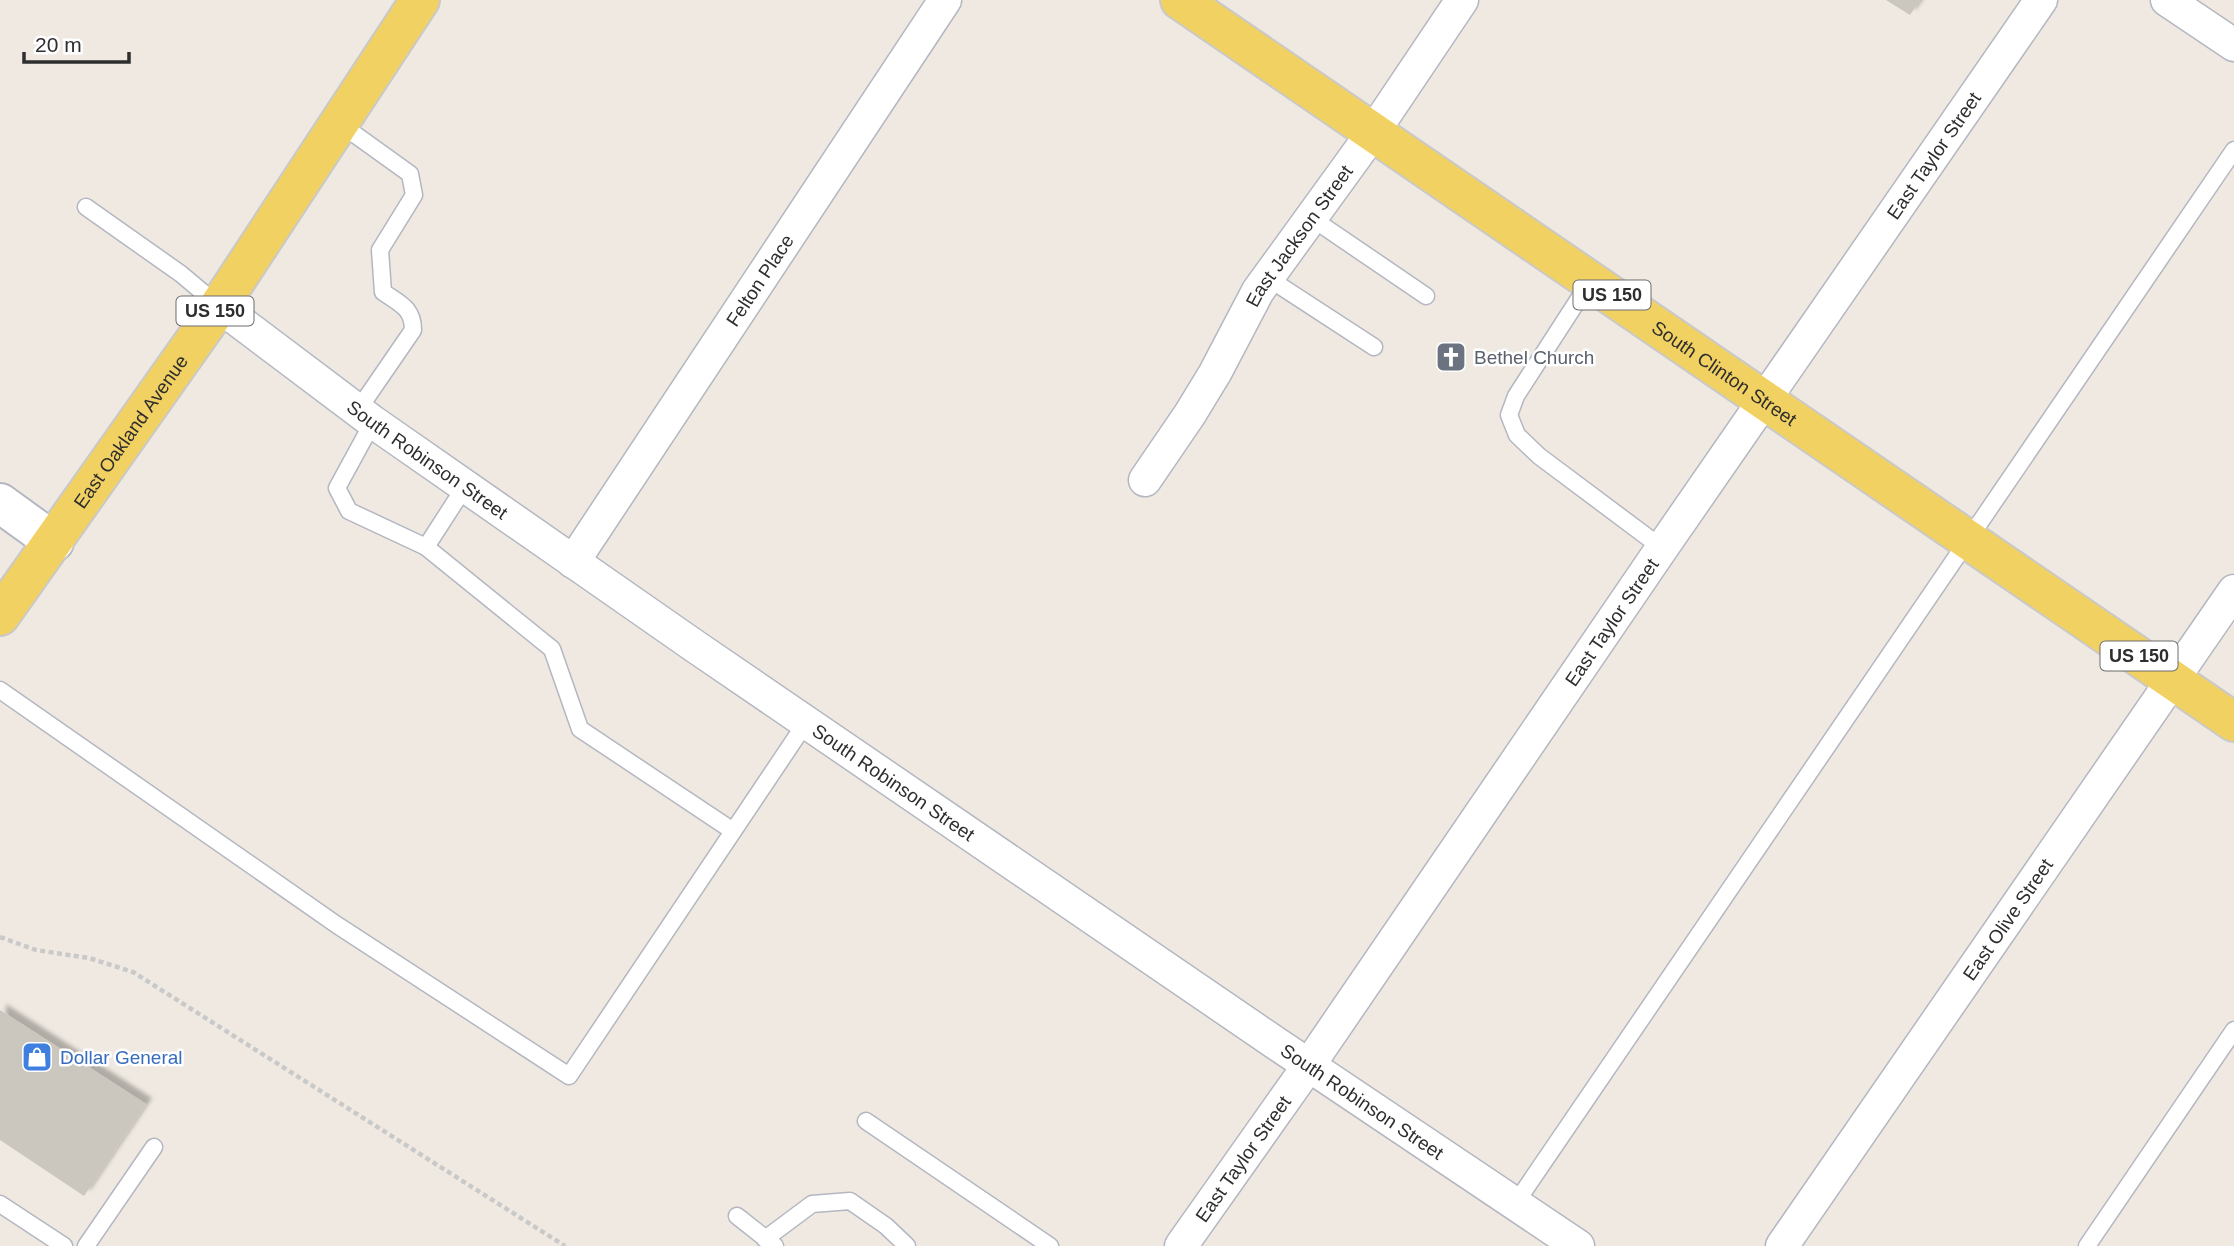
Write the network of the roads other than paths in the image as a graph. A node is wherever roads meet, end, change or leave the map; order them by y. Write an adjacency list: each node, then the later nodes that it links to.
1 (420, 0): 8 (main road, East Oakland Avenue / US 150)
2 (945, 0): 27 (street, Felton Place)
3 (1180, 0): 9 (main road, South Clinton Street / US 150)
4 (1462, 0): 9 (street, East Jackson Street)
5 (2041, 0): 18 (street, East Taylor Street)
6 (2167, 0): 7 (street)
7 (2234, 45)
8 (339, 123): 16 (main road, East Oakland Avenue / US 150); 19 (lane)
9 (1374, 131): 12 (street, East Jackson Street); 14 (main road, South Clinton Street / US 150)
10 (2234, 149): 23 (lane)
11 (86, 207): 16 (lane)
12 (1310, 217): 13 (street, East Jackson Street); 15 (lane)
13 (1268, 278): 17 (lane); 20 (street, East Jackson Street)
14 (1591, 280): 18 (main road, South Clinton Street / US 150); 26 (lane)
15 (1426, 296)
16 (219, 306): 19 (street, South Robinson Street); 24 (main road, East Oakland Avenue / US 150)
17 (1374, 347)
18 (1765, 400): 23 (main road, South Clinton Street / US 150); 26 (street, East Taylor Street)
19 (365, 416): 21 (street, South Robinson Street); 25 (lane)
20 (1145, 480)
21 (466, 485): 25 (lane); 27 (street, South Robinson Street)
22 (0, 503): 24 (street)
23 (1968, 540): 30 (main road, South Clinton Street / US 150); 40 (lane)
24 (54, 542): 29 (main road, East Oakland Avenue / US 150)
25 (426, 547): 34 (lane)
26 (1662, 548): 36 (street, East Taylor Street)
27 (573, 562): 32 (street, South Robinson Street)
28 (2234, 591): 30 (street, East Olive Street)
29 (0, 616)
30 (2174, 680): 33 (main road, South Clinton Street / US 150); 49 (street, East Olive Street)
31 (0, 690): 34 (lane)
32 (807, 721): 34 (lane); 36 (street, South Robinson Street)
33 (2234, 722)
34 (733, 831)
35 (2234, 1030): 50 (lane)
36 (1309, 1065): 40 (street, South Robinson Street); 47 (street, East Taylor Street)
37 (866, 1121): 46 (lane)
38 (154, 1147): 44 (lane)
39 (0, 1204): 43 (lane)
40 (1515, 1204): 48 (street, South Robinson Street)
41 (737, 1216): 42 (lane)
42 (770, 1242): 45 (lane)
43 (64, 1246)
44 (86, 1246)
45 (907, 1246)
46 (1049, 1246)
47 (1181, 1246)
48 (1578, 1246)
49 (1782, 1246)
50 (2087, 1246)

